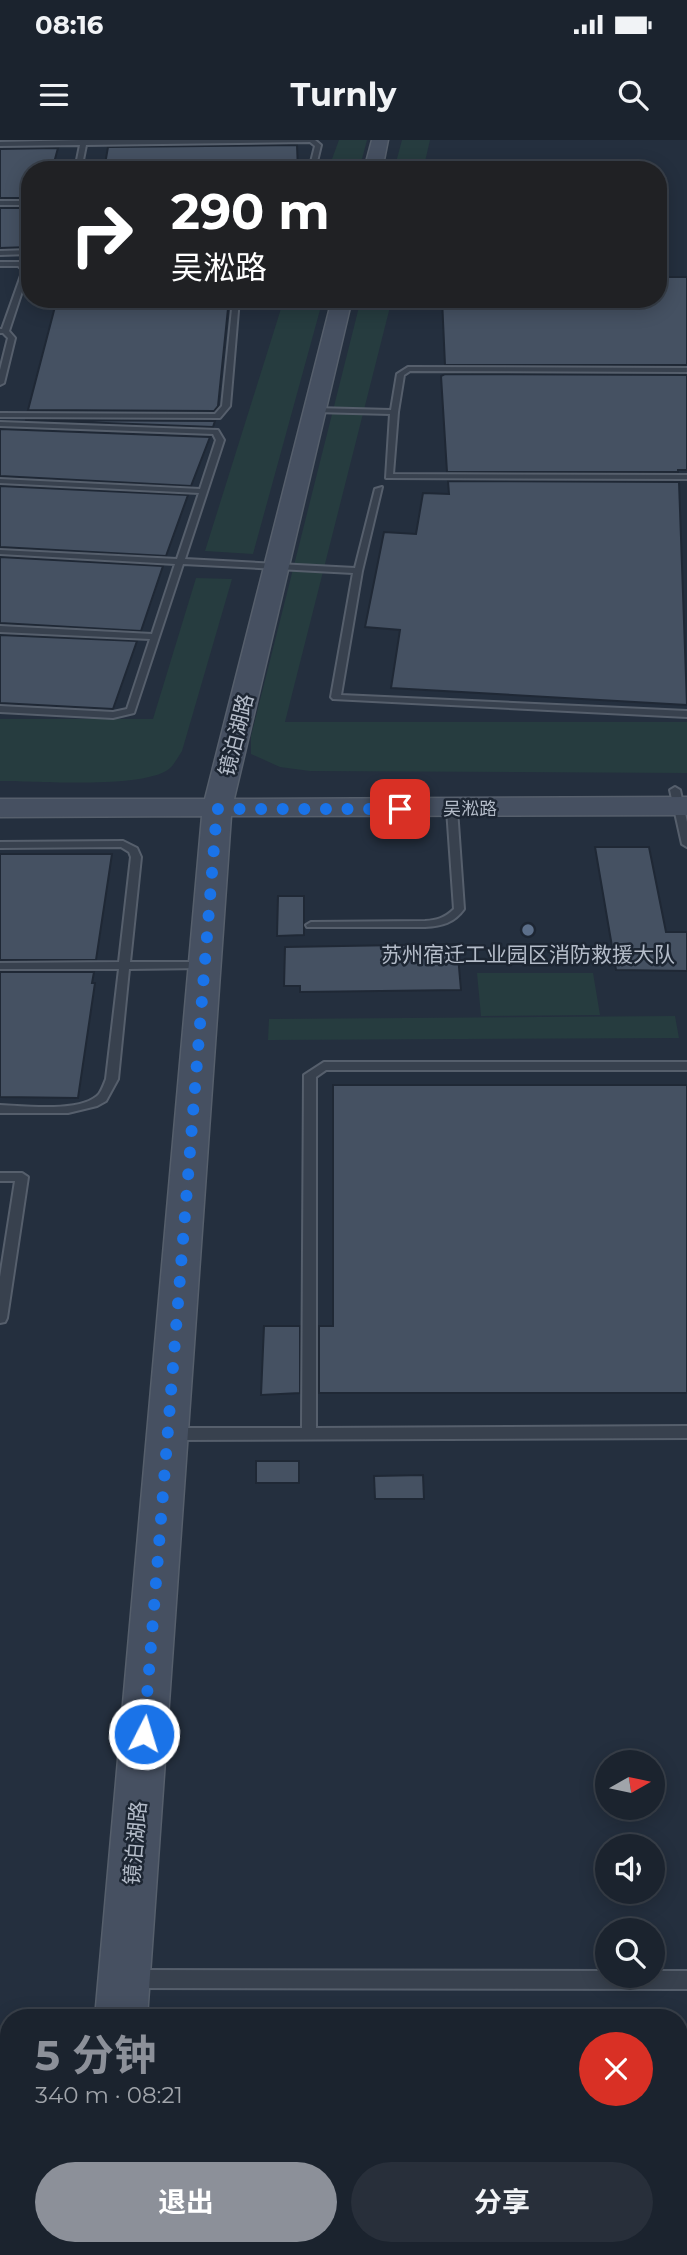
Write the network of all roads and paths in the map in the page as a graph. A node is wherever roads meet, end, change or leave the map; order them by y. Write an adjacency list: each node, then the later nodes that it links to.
1 (380, 140): 6 (street)
2 (84, 141): 3 (lane); 4 (lane); 5 (lane)
3 (0, 144)
4 (80, 161)
5 (314, 161)
6 (375, 161)
7 (0, 203): 8 (lane)
8 (21, 203)
9 (0, 253): 10 (lane)
10 (21, 253)
11 (0, 264): 12 (lane)
12 (21, 265)
13 (21, 286): 16 (lane)
14 (235, 308): 21 (lane)
15 (340, 308): 19 (street, 镜泊湖路)
16 (3, 331): 18 (lane)
17 (687, 370): 20 (lane)
18 (0, 383)
19 (315, 410): 20 (lane); 29 (street, 镜泊湖路)
20 (394, 412): 23 (lane)
21 (0, 415)
22 (0, 424): 26 (lane)
23 (687, 477)
24 (0, 481): 26 (lane)
25 (379, 489): 30 (lane)
26 (203, 491): 28 (lane)
27 (0, 552): 28 (lane)
28 (180, 562): 29 (lane); 32 (lane)
29 (276, 567): 30 (lane); 37 (street, 镜泊湖路)
30 (358, 571): 34 (lane)
31 (0, 629): 32 (lane)
32 (155, 637): 33 (lane)
33 (0, 709)
34 (687, 714)
35 (0, 790): 37 (street, 吴淞路)
36 (682, 798): 37 (street, 吴淞路); 39 (street, 吴淞路); 40 (lane)
37 (220, 799): 38 (street, 吴淞路); 39 (street, 吴淞路); 43 (street, 镜泊湖路)
38 (0, 808)
39 (452, 809): 42 (lane)
40 (687, 844)
41 (0, 845): 45 (lane)
42 (311, 925)
43 (205, 965): 45 (lane); 51 (street, 镜泊湖路)
44 (0, 966): 45 (lane)
45 (125, 966): 47 (lane)
46 (687, 1066): 52 (lane)
47 (0, 1109)
48 (0, 1177): 49 (lane)
49 (0, 1318)
50 (687, 1432): 52 (lane)
51 (168, 1434): 52 (lane); 53 (street, 镜泊湖路)
52 (309, 1434)
53 (124, 1979): 54 (lane); 55 (street, 镜泊湖路)
54 (687, 1980)
55 (122, 2009)

